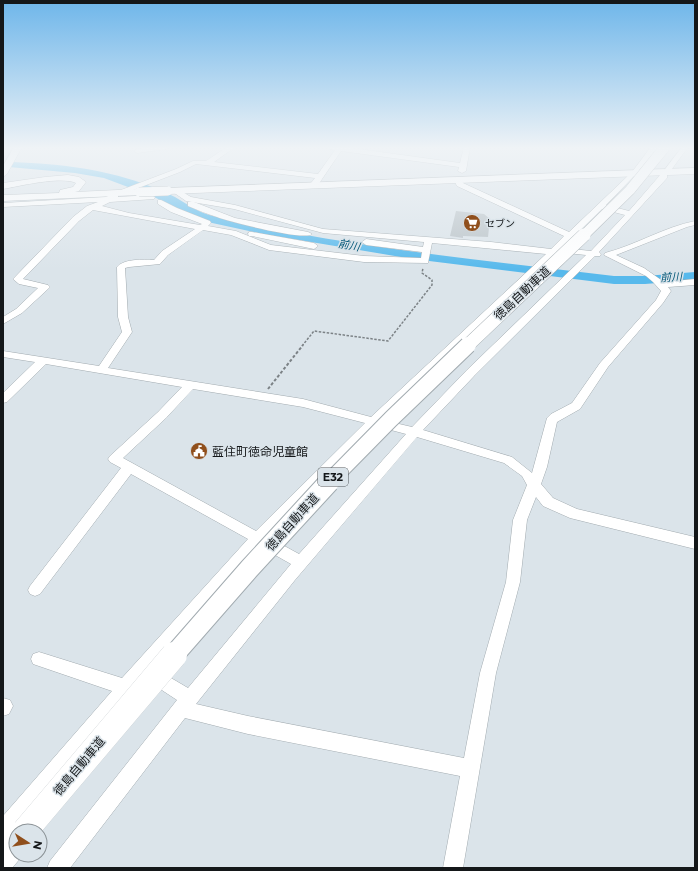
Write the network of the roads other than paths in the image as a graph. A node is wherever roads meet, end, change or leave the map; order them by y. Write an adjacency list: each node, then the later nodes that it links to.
1 (76, 188): 9 (main road)
2 (267, 188): 8 (main road)
3 (468, 188): 23 (street)
4 (619, 188): 17 (street)
5 (629, 188): 52 (highway, 徳島自動車道 / E32, bridge)
6 (653, 188): 20 (street)
7 (132, 189): 8 (main road, bridge); 9 (main road); 11 (street)
8 (172, 191): 13 (street)
9 (49, 196): 12 (main road)
10 (112, 197): 11 (street); 15 (street); 18 (street)
11 (151, 197): 14 (street)
12 (3, 198)
13 (186, 200): 14 (street); 16 (street); 19 (street)
14 (162, 202): 22 (street)
15 (3, 205)
16 (225, 205): 19 (street); 25 (street)
17 (601, 206): 20 (street); 23 (street)
18 (95, 207): 22 (street); 33 (street)
19 (217, 214): 22 (street); 27 (street)
20 (631, 214): 29 (street)
21 (695, 223): 30 (street)
22 (206, 225): 27 (street); 36 (street)
23 (570, 236): 28 (street)
24 (507, 237): 26 (street)
25 (428, 240): 26 (street); 27 (street)
26 (509, 247): 28 (street)
27 (426, 250)
28 (554, 251): 29 (street); 39 (street)
29 (592, 254): 30 (street); 40 (street)
30 (608, 255): 32 (street)
31 (695, 282): 32 (street)
32 (662, 284): 42 (street)
33 (3, 321)
34 (3, 354): 35 (street)
35 (43, 361): 36 (street); 38 (street)
36 (101, 371): 37 (street)
37 (190, 385): 39 (street); 41 (street)
38 (3, 399)
39 (374, 421): 40 (street); 43 (street)
40 (414, 432): 42 (street); 45 (street)
41 (129, 467): 43 (street); 46 (street)
42 (533, 485): 44 (street); 51 (street)
43 (259, 538): 45 (street); 48 (street)
44 (695, 543)
45 (301, 562): 50 (street)
46 (35, 590)
47 (39, 659): 49 (street)
48 (141, 668): 49 (street); 50 (street)
49 (125, 687): 53 (street)
50 (186, 704): 51 (street); 54 (street)
51 (470, 770): 55 (street)
52 (32, 823)
53 (3, 831)
54 (57, 868)
55 (453, 868)

